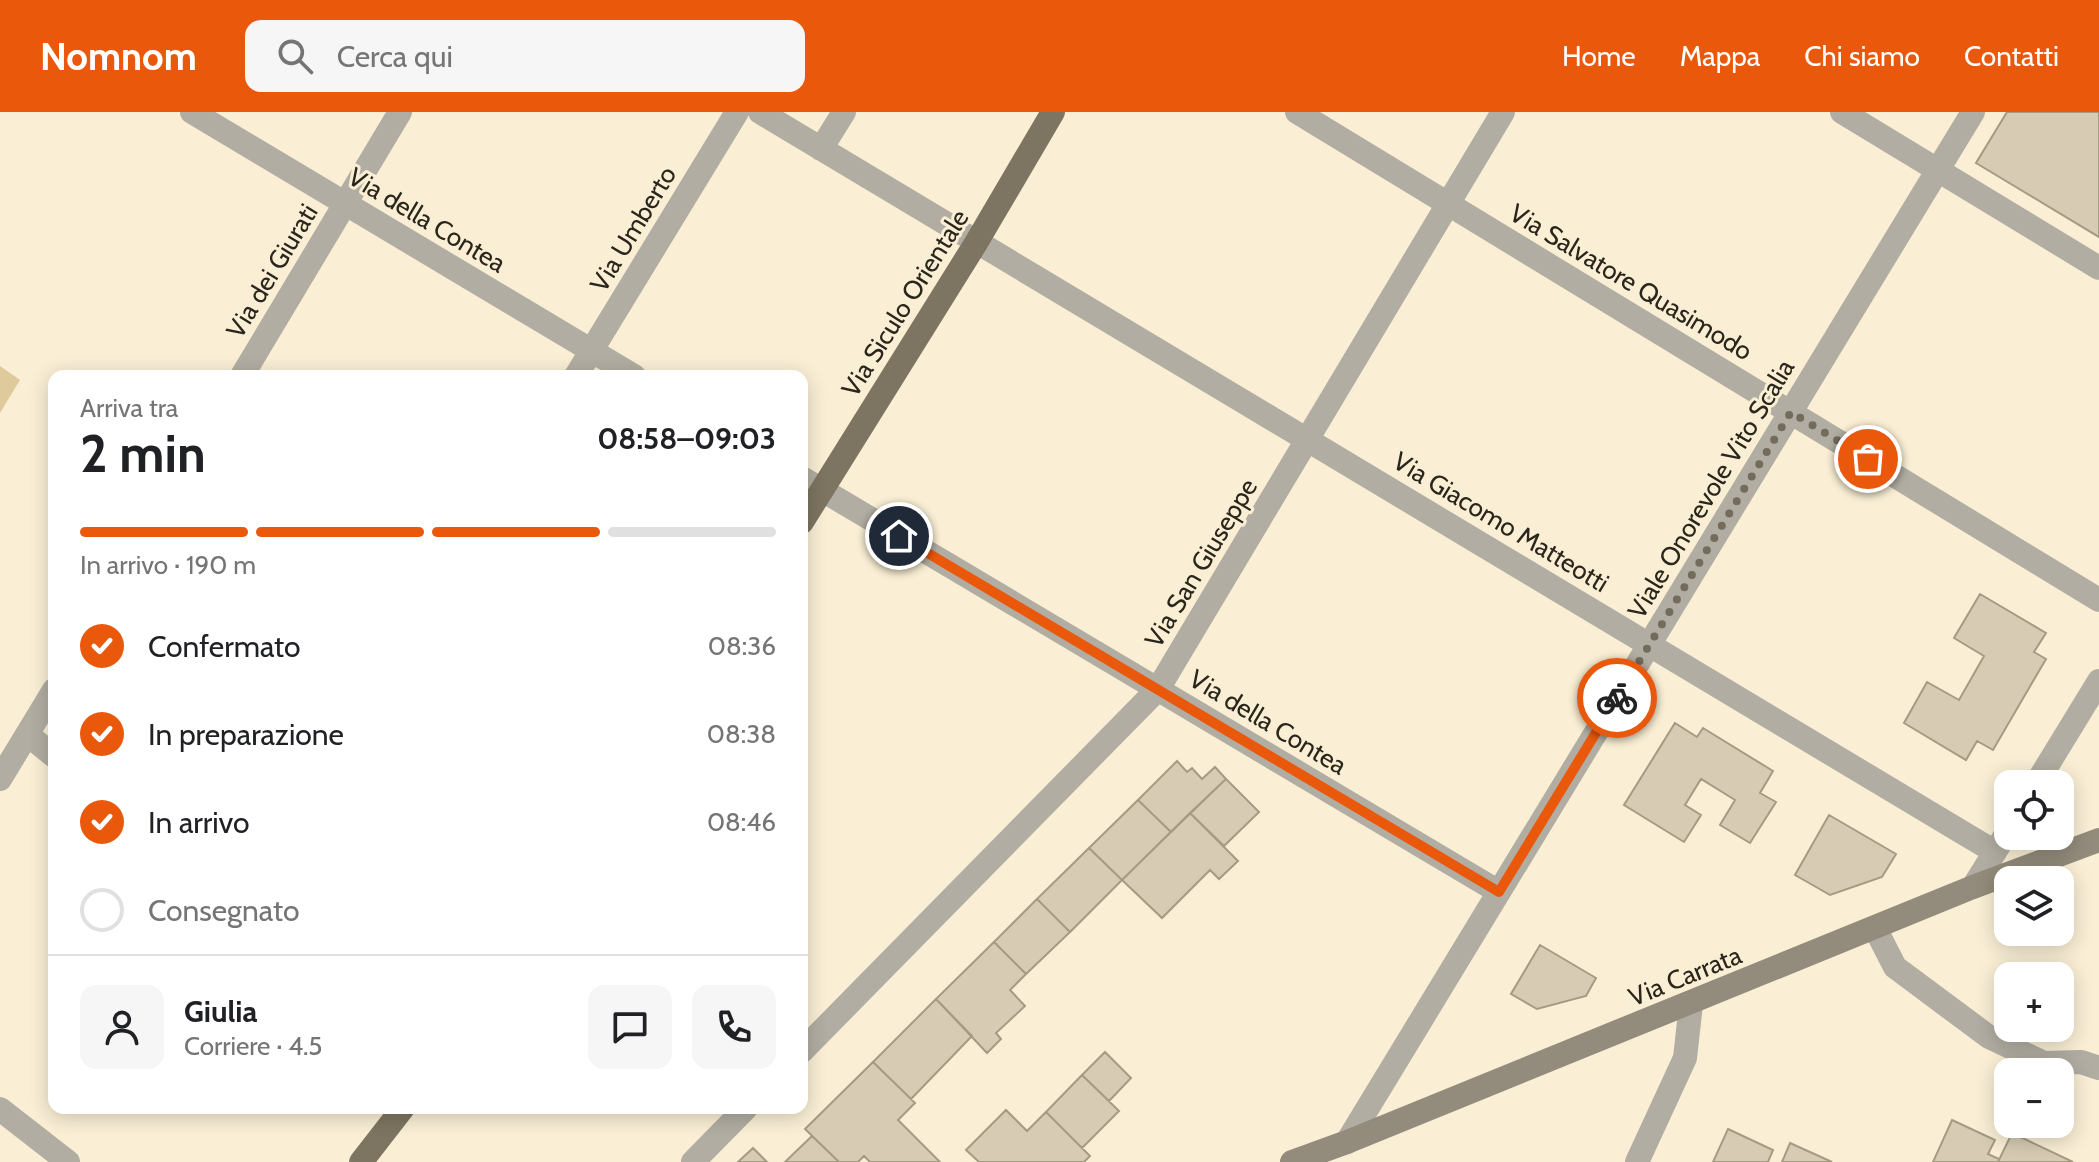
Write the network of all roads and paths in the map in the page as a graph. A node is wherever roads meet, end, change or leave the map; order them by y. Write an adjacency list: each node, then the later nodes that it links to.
1 (192, 112): 13 (street, Via della Contea)
2 (400, 112): 13 (street, Via dei Giurati)
3 (737, 112): 17 (street, Via Umberto)
4 (760, 112): 11 (street, Via Giacomo Matteotti)
5 (844, 112): 11 (street)
6 (1053, 112): 15 (main road, Via Siculo Orientale)
7 (1297, 112): 14 (street, Via Salvatore Quasimodo)
8 (1503, 112): 14 (street, Via San Giuseppe)
9 (1842, 112): 12 (street)
10 (1973, 112): 12 (street, Viale Onorevole Vito Scalia)
11 (821, 149): 15 (street, Via Giacomo Matteotti)
12 (1938, 170): 16 (street); 21 (street, Viale Onorevole Vito Scalia)
13 (345, 204): 17 (street, Via della Contea); 18 (street, Via dei Giurati)
14 (1448, 204): 21 (street, Via Salvatore Quasimodo); 22 (street, Via San Giuseppe)
15 (976, 243): 22 (street, Via Giacomo Matteotti); 23 (main road, Via Siculo Orientale)
16 (2099, 268)
17 (592, 351): 19 (street, Via Umberto); 20 (street, Via della Contea)
18 (246, 370)
19 (580, 370)
20 (624, 370)
21 (1791, 412): 24 (street, Via Salvatore Quasimodo); 25 (street, Viale Onorevole Vito Scalia)
22 (1308, 439): 25 (street, Via Giacomo Matteotti); 27 (street, Via San Giuseppe)
23 (812, 484): 27 (street, Via della Contea)
24 (2099, 600)
25 (1650, 644): 34 (street, Via Giacomo Matteotti); 36 (street, Viale Onorevole Vito Scalia)
26 (2099, 681): 31 (street)
27 (1158, 689): 36 (street, Via della Contea); 39 (street, Via San Giuseppe)
28 (48, 700): 29 (street)
29 (27, 734): 30 (street); 32 (street)
30 (48, 751)
31 (2045, 770)
32 (0, 779)
33 (2099, 840): 35 (street, Via Carrata)
34 (1995, 852): 35 (street)
35 (1973, 887): 37 (street, Via Carrata)
36 (1499, 892): 44 (street, Viale Onorevole Vito Scalia)
37 (1875, 928): 38 (street, Via Carrata); 40 (street)
38 (1691, 1004): 44 (street, Via Carrata); 49 (street)
39 (808, 1045)
40 (2099, 1068)
41 (0, 1109): 45 (street)
42 (398, 1114): 46 (main road)
43 (740, 1114): 47 (street)
44 (1347, 1142): 48 (street, Via Carrata)
45 (68, 1162)
46 (361, 1162)
47 (693, 1162)
48 (1292, 1162)
49 (1637, 1162)

